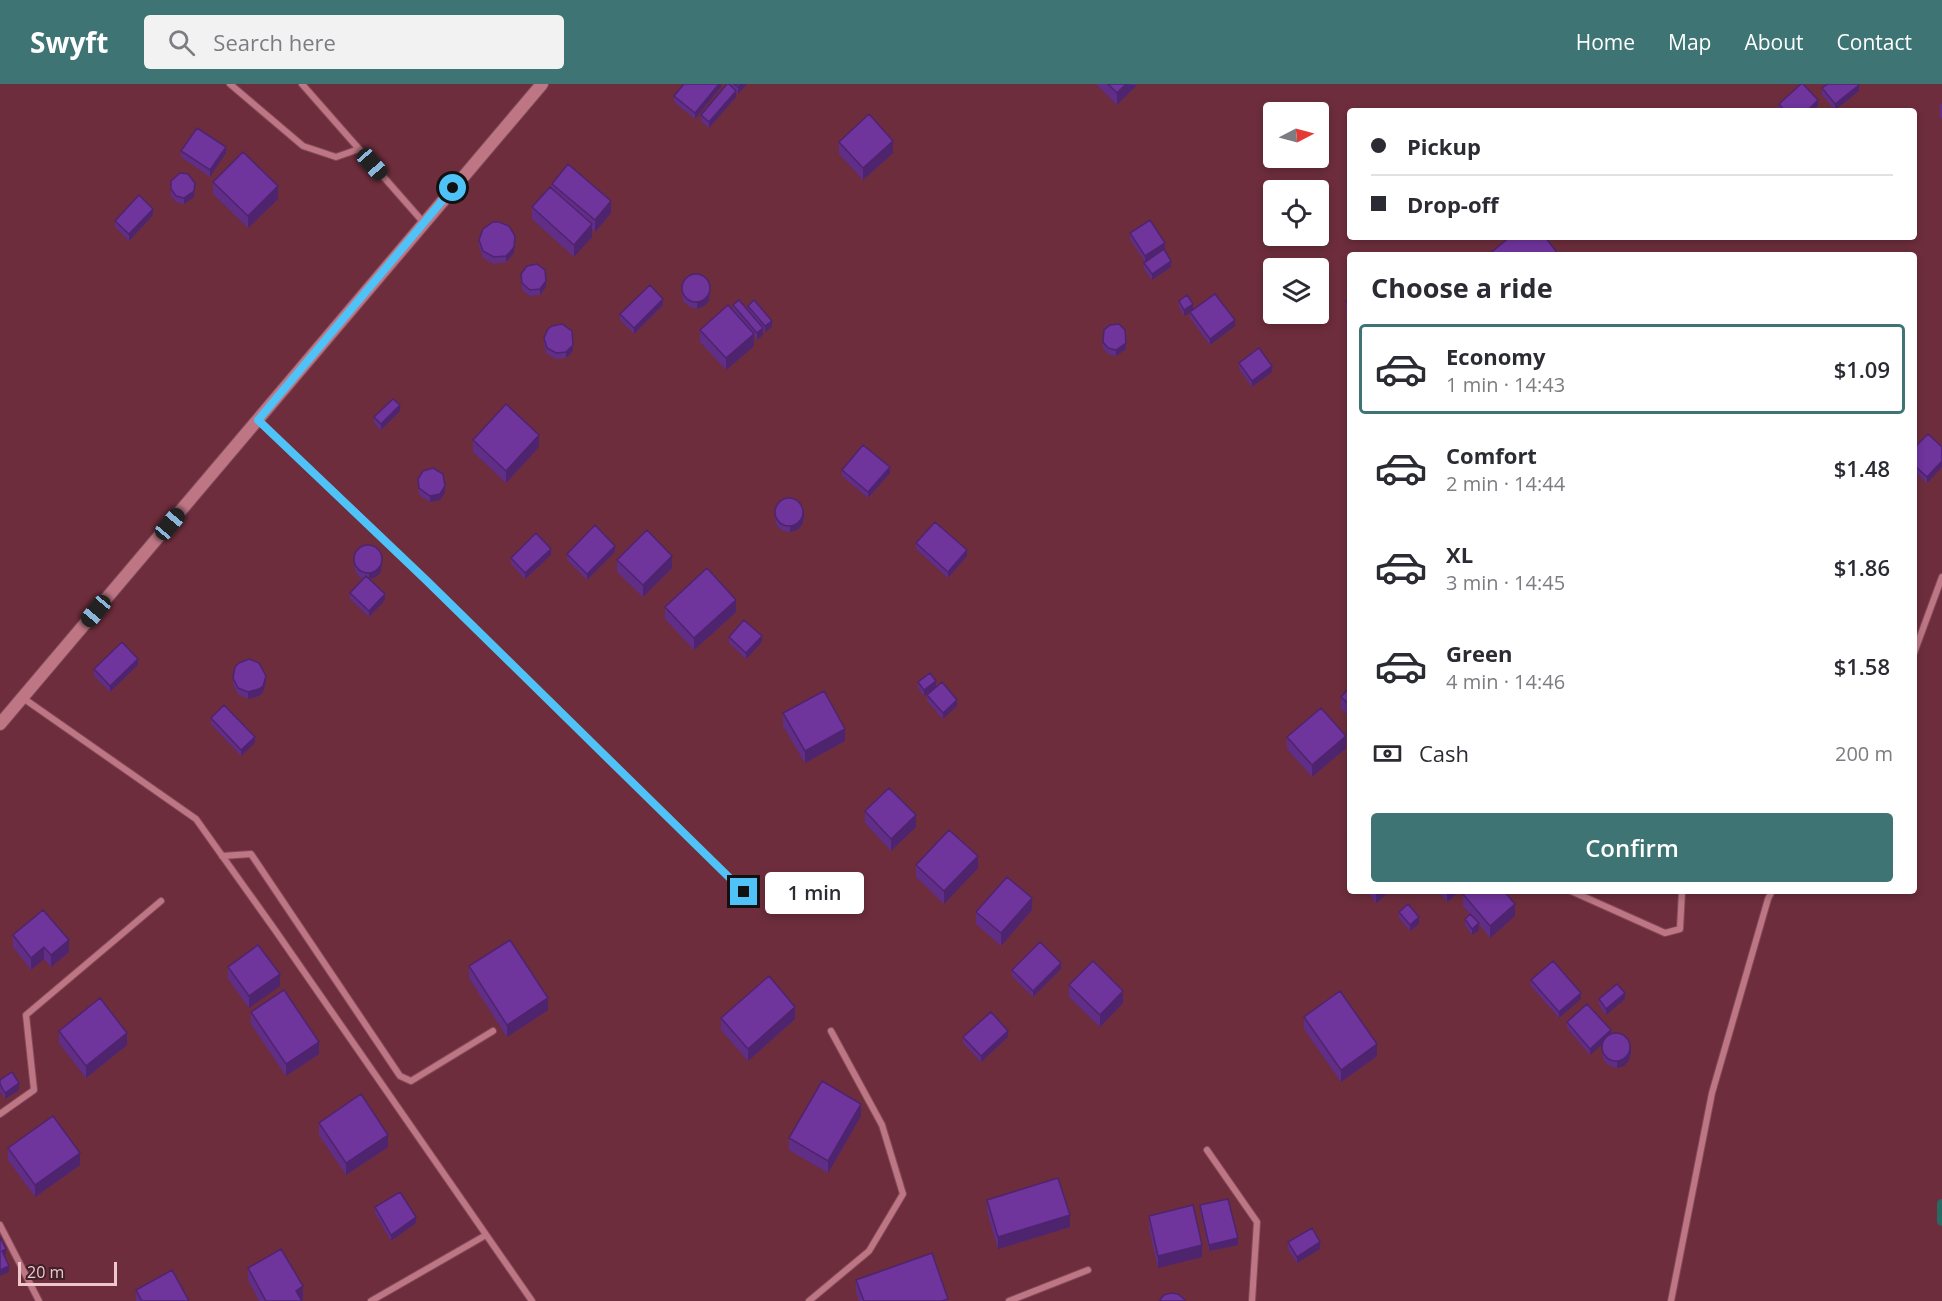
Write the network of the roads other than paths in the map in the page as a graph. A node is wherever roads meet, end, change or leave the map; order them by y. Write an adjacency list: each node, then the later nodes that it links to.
1 (230, 84): 4 (street)
2 (302, 84): 4 (street)
3 (542, 84): 5 (main road)
4 (359, 149): 5 (street)
5 (424, 223): 6 (main road)
6 (258, 420): 9 (main road); 12 (street)
7 (1942, 577): 8 (street)
8 (1917, 645)
9 (23, 698): 10 (main road); 11 (street)
10 (0, 724)
11 (222, 856): 17 (street); 22 (street)
12 (744, 892)
13 (1578, 894): 14 (street)
14 (1682, 894)
15 (1770, 894): 30 (street)
16 (161, 901): 19 (street)
17 (493, 1030)
18 (831, 1031): 27 (street)
19 (0, 1114)
20 (1207, 1150): 29 (street)
21 (0, 1225): 24 (street)
22 (486, 1235): 25 (street); 26 (street)
23 (1088, 1270): 28 (street)
24 (39, 1301)
25 (371, 1301)
26 (532, 1301)
27 (809, 1301)
28 (1009, 1301)
29 (1252, 1301)
30 (1671, 1301)

